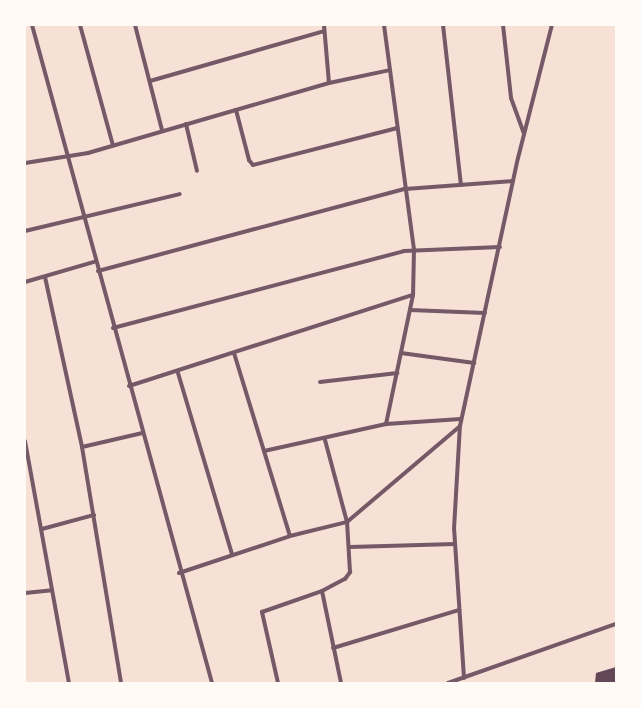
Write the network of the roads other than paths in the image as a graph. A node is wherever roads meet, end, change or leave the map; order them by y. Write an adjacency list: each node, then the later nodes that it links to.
1 (32, 25): 19 (street)
2 (80, 25): 18 (street)
3 (136, 25): 11 (street)
4 (324, 25): 9 (street)
5 (384, 25): 10 (street)
6 (442, 25): 23 (street)
7 (503, 25): 17 (street)
8 (552, 25): 17 (street)
9 (324, 31): 11 (street); 12 (street)
10 (390, 70): 12 (street); 15 (street)
11 (150, 81): 16 (street)
12 (329, 84): 13 (street)
13 (236, 110): 14 (street); 15 (street)
14 (186, 124): 16 (street); 21 (street)
15 (397, 128): 24 (street)
16 (162, 130): 18 (street)
17 (524, 133): 22 (street)
18 (113, 146): 19 (street)
19 (66, 157): 20 (street); 26 (street)
20 (25, 164)
21 (197, 172)
22 (513, 181): 23 (street); 28 (street)
23 (461, 185): 24 (street)
24 (405, 190): 29 (street); 31 (street)
25 (180, 194): 26 (street)
26 (83, 217): 27 (street); 30 (street)
27 (25, 230)
28 (500, 248): 29 (street); 36 (street)
29 (414, 249): 34 (street); 37 (street)
30 (94, 262): 31 (street); 32 (street)
31 (98, 272): 37 (street)
32 (45, 277): 33 (street); 51 (street)
33 (25, 282)
34 (413, 295): 35 (street); 38 (street)
35 (410, 310): 36 (street); 39 (street)
36 (485, 314): 40 (street)
37 (113, 328): 44 (street)
38 (234, 353): 41 (street); 52 (street)
39 (401, 353): 40 (street); 42 (street)
40 (474, 363): 45 (street)
41 (178, 373): 44 (street); 61 (street)
42 (397, 373): 43 (street); 46 (street)
43 (320, 382)
44 (129, 386): 48 (street)
45 (461, 419): 46 (street); 47 (street)
46 (386, 424): 49 (street)
47 (460, 426): 56 (street); 59 (street)
48 (142, 434): 51 (street); 62 (street)
49 (325, 440): 52 (street); 56 (street)
50 (25, 441): 53 (street)
51 (82, 447): 55 (street)
52 (264, 451): 58 (street)
53 (31, 481): 54 (street); 57 (street)
54 (25, 482)
55 (94, 515): 57 (street); 71 (street)
56 (347, 522): 58 (street); 60 (street)
57 (42, 528): 63 (street)
58 (290, 536): 61 (street)
59 (455, 544): 60 (street); 66 (street)
60 (350, 547): 64 (street)
61 (232, 554): 62 (street)
62 (179, 573): 72 (street)
63 (52, 590): 65 (street); 70 (street)
64 (322, 591): 68 (street); 73 (street)
65 (25, 593)
66 (459, 610): 68 (street); 69 (street)
67 (616, 624): 69 (street)
68 (333, 648): 74 (street)
69 (464, 678): 75 (street)
70 (69, 683)
71 (121, 683)
72 (212, 683)
73 (278, 683)
74 (341, 683)
75 (448, 683)

